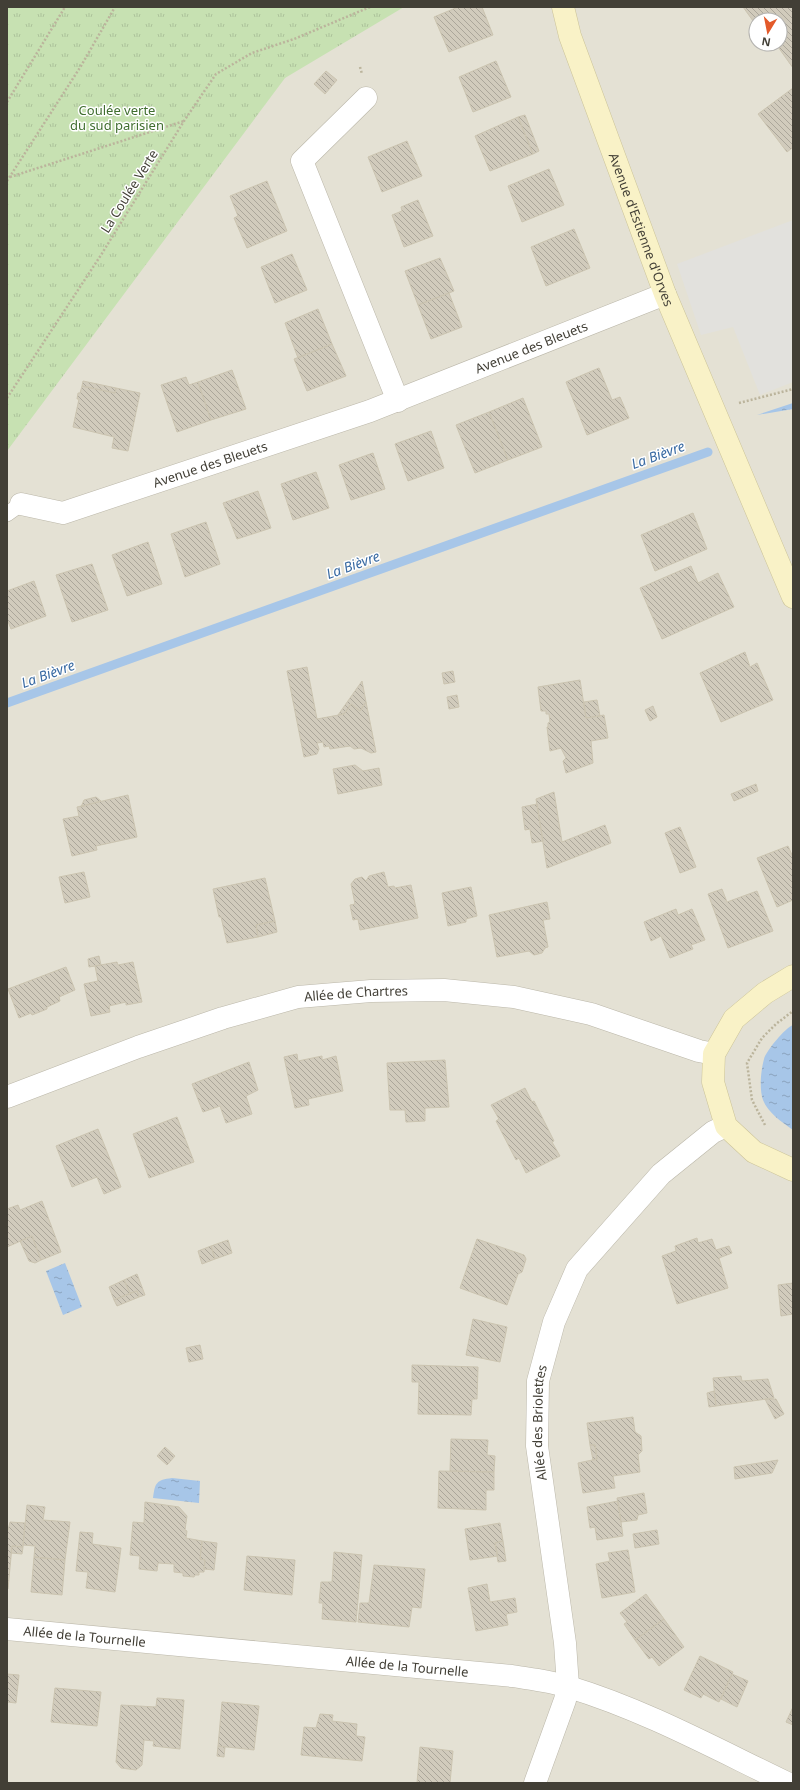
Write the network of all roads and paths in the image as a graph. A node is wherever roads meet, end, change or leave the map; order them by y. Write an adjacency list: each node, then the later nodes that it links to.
1 (65, 7): 6 (path)
2 (115, 7): 8 (path)
3 (370, 7): 7 (path, La Coulée Verte)
4 (563, 7): 10 (street, Avenue d'Estienne d'Orves)
5 (366, 98): 13 (street)
6 (7, 102)
7 (184, 120): 8 (path); 12 (path, La Coulée Verte)
8 (10, 177): 9 (path)
9 (7, 181)
10 (665, 294): 13 (street, Avenue des Bleuets); 14 (street, Avenue d'Estienne d'Orves)
11 (793, 389): 14 (path)
12 (7, 398)
13 (398, 401): 15 (street, Avenue des Bleuets)
14 (714, 409): 16 (street, Avenue d'Estienne d'Orves)
15 (14, 509)
16 (793, 597)
17 (793, 976): 19 (street)
18 (793, 1011): 22 (path)
19 (714, 1054): 20 (street, Allée de Chartres); 21 (street)
20 (7, 1097)
21 (726, 1126): 23 (street); 25 (street, Allée des Briolettes)
22 (770, 1129)
23 (793, 1170)
24 (7, 1629): 25 (street, Allée de la Tournelle)
25 (568, 1686): 26 (street, Allée des Briolettes); 27 (street, Allée de la Tournelle)
26 (535, 1783)
27 (787, 1783)

